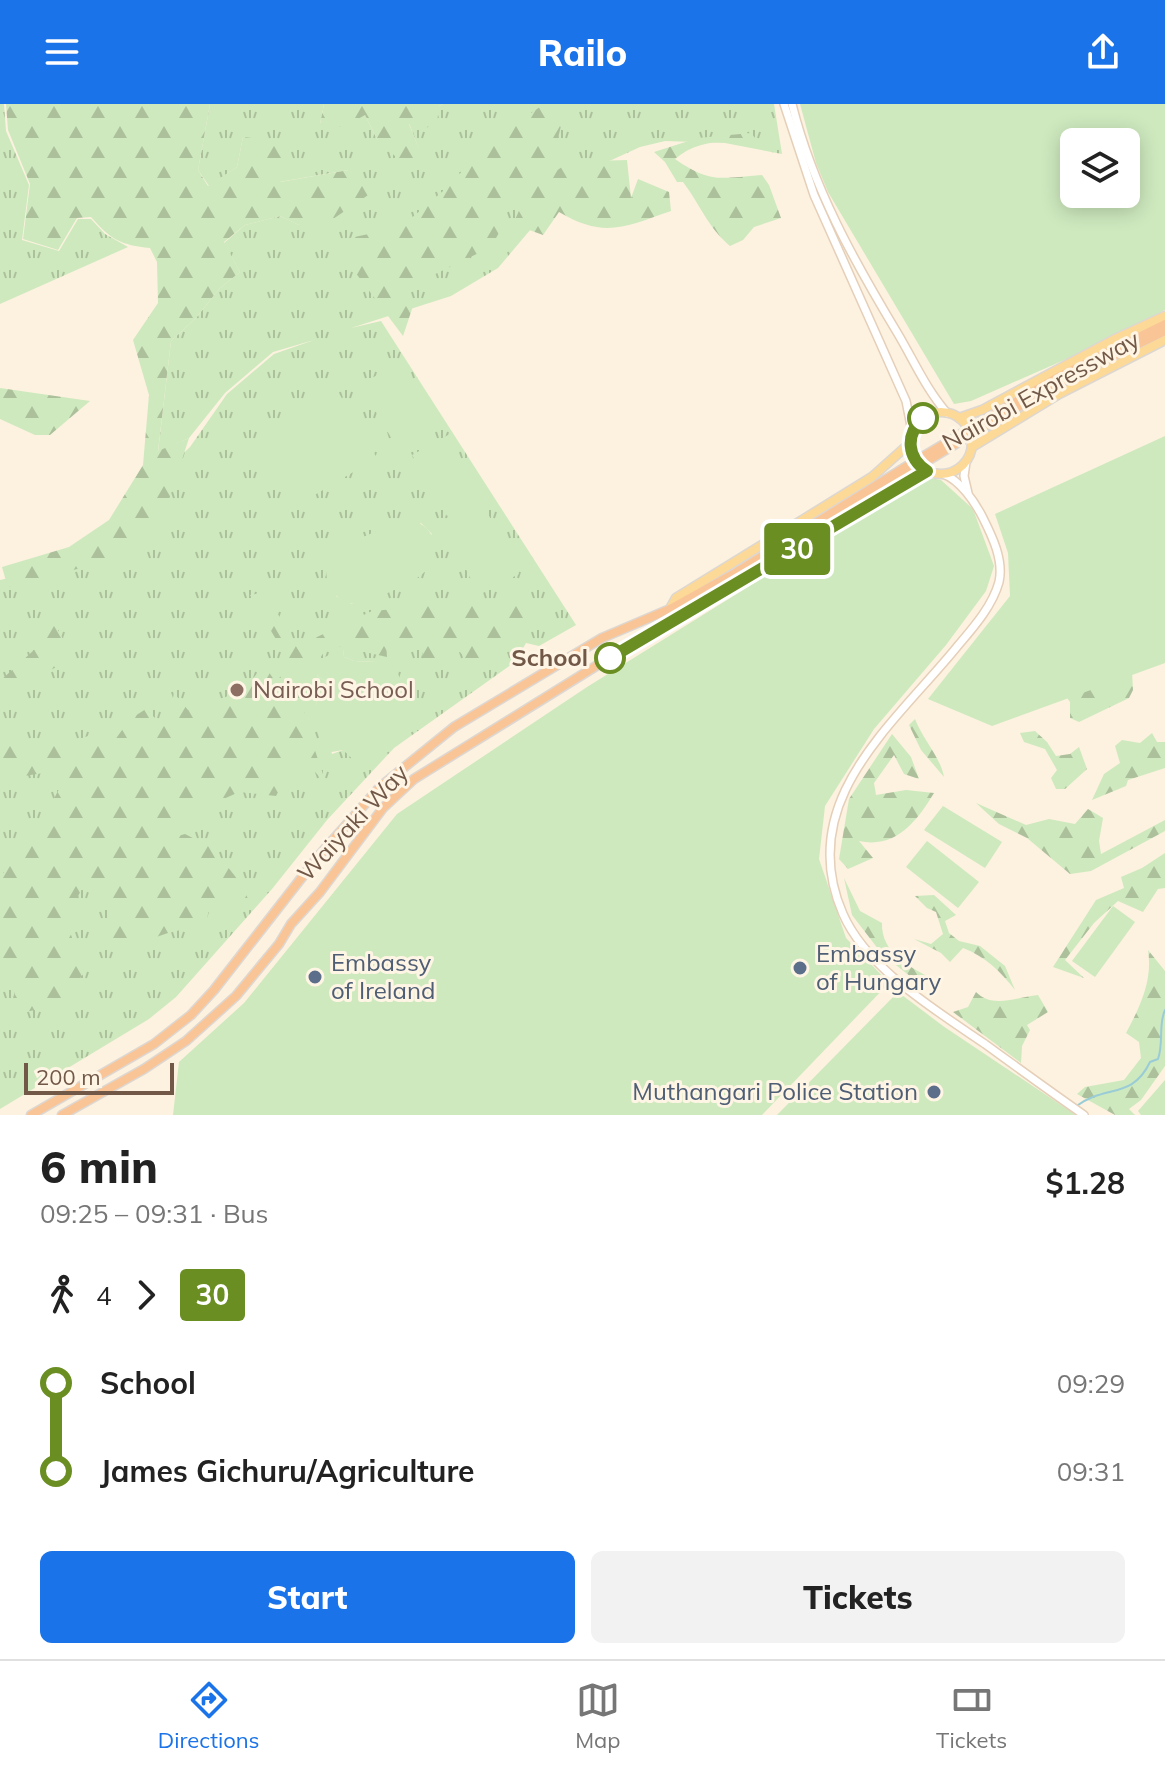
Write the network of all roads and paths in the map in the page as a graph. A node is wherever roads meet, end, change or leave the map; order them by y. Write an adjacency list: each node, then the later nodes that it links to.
1 (784, 104): 4 (main road)
2 (792, 104): 3 (main road)
3 (867, 286): 4 (main road); 10 (main road)
4 (859, 296): 13 (main road)
5 (1165, 316): 9 (main road)
6 (1165, 324): 22 (highway, Nairobi Expressway, bridge)
7 (1165, 331): 20 (highway, Nairobi Expressway, bridge)
8 (1165, 340): 12 (main road)
9 (982, 410): 11 (main road); 12 (main road)
10 (947, 413): 11 (main road); 13 (main road)
11 (959, 418): 15 (main road)
12 (997, 430): 15 (main road)
13 (912, 431): 14 (main road)
14 (910, 443): 17 (main road); 19 (main road, Waiyaki Way)
15 (972, 447): 16 (main road)
16 (966, 462): 18 (main road); 21 (main road)
17 (927, 471): 18 (main road); 20 (main road, Waiyaki Way)
18 (943, 474): 21 (main road)
19 (872, 477): 20 (main road); 23 (main road, Waiyaki Way)
20 (908, 477): 22 (highway); 24 (main road, Waiyaki Way)
21 (969, 495): 25 (main road)
22 (739, 574): 23 (highway, Nairobi Expressway); 24 (highway)
23 (670, 609): 26 (highway, Waiyaki Way)
24 (678, 616): 27 (highway, Waiyaki Way)
25 (1077, 1110)
26 (31, 1115)
27 (62, 1115)

